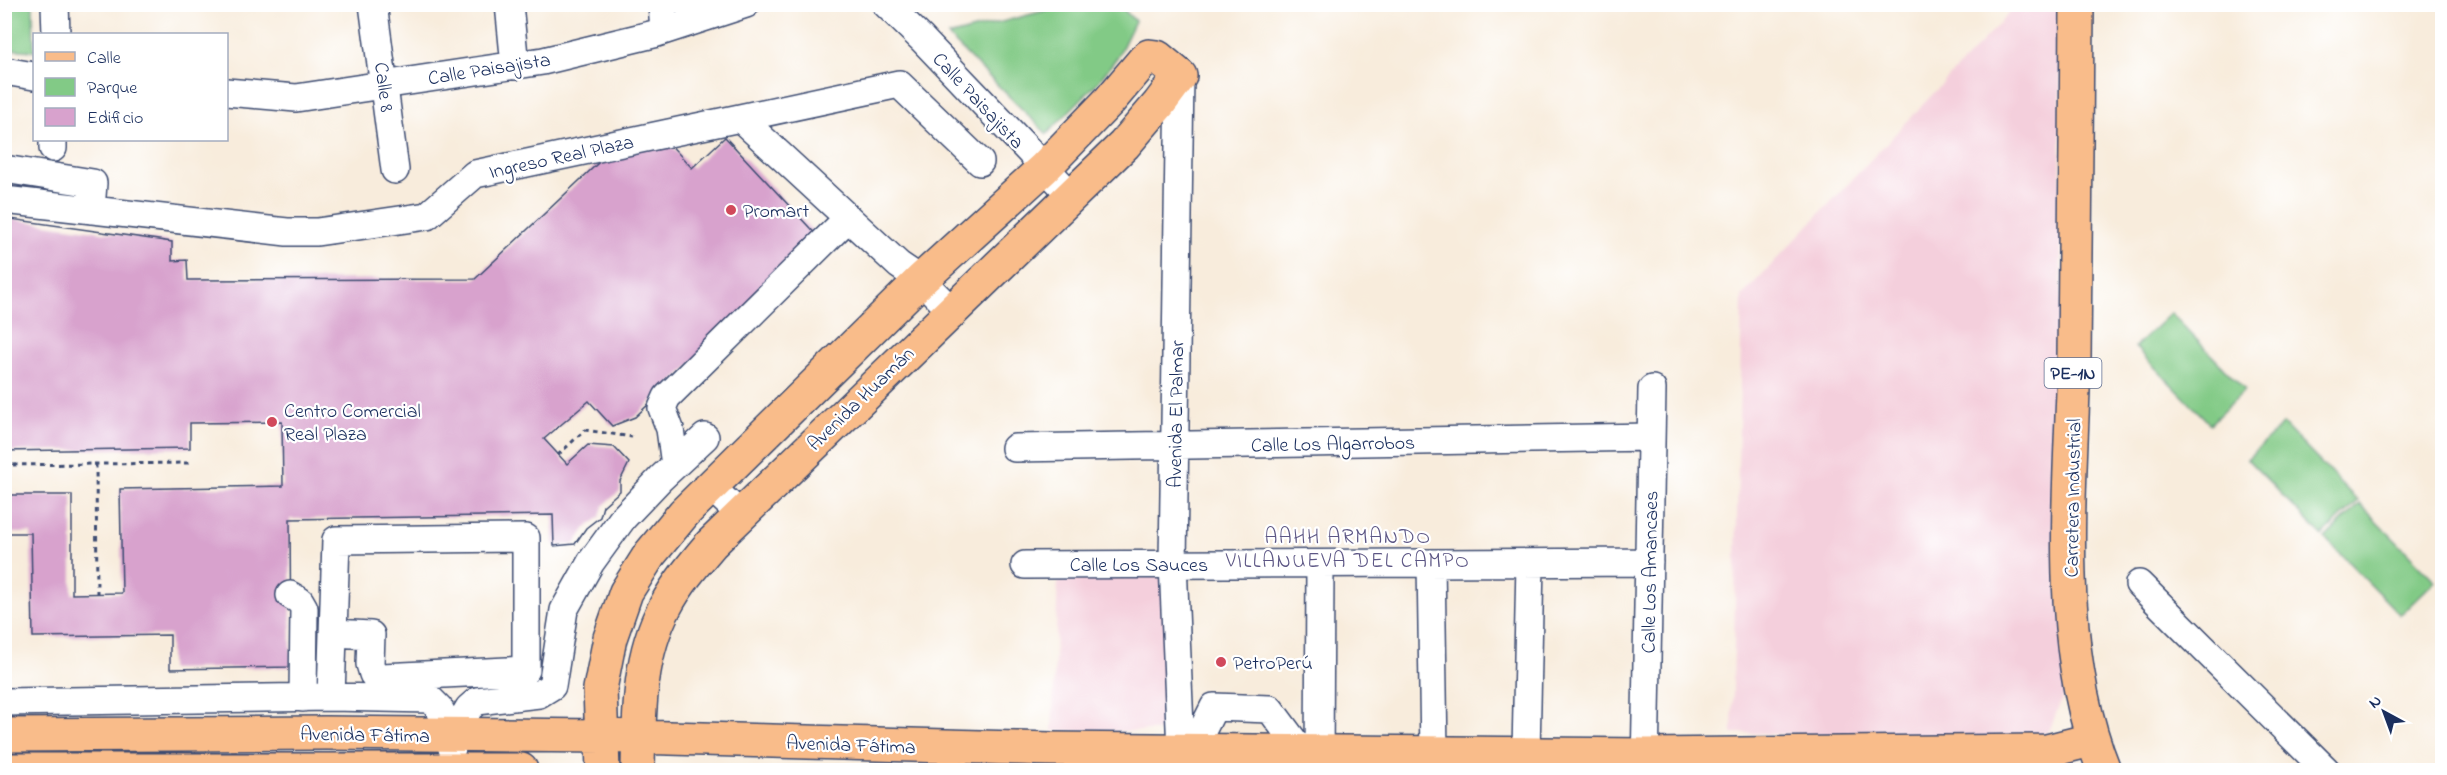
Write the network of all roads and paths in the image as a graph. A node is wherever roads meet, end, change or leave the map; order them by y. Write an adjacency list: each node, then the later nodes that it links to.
1 (55, 4): 8 (street)
2 (373, 4): 13 (street, Calle 8)
3 (509, 4): 9 (street)
4 (746, 4): 7 (street, Calle Paisajista)
5 (886, 4): 17 (street, Calle Paisajista)
6 (2077, 4): 59 (main road, Carretera Industrial / PE-1N)
7 (663, 17): 9 (street, Calle Paisajista)
8 (56, 33)
9 (515, 66): 13 (street, Calle Paisajista)
10 (4, 71): 11 (street)
11 (33, 76)
12 (1180, 76): 17 (main road, Avenida Huamán); 20 (main road, Avenida Huamán); 30 (street, Avenida El Palmar)
13 (385, 85): 14 (street, Calle Paisajista); 19 (street, Calle 8)
14 (228, 92)
15 (740, 118): 16 (street, Ingreso Real Plaza); 22 (street, Ingreso Real Plaza); 23 (street)
16 (980, 162)
17 (1044, 168): 20 (street, Calle Paisajista); 24 (main road, Avenida Huamán)
18 (4, 169): 22 (street)
19 (394, 170)
20 (1072, 196): 25 (main road, Avenida Huamán)
21 (4, 200): 22 (street, Ingreso Real Plaza)
22 (91, 210)
23 (848, 218): 24 (street); 27 (street)
24 (921, 280): 25 (street); 37 (main road, Avenida Huamán)
25 (951, 310): 38 (main road, Avenida Huamán)
26 (1652, 389): 29 (street, Calle Los Amancaes)
27 (670, 429): 36 (street); 36 (street)
28 (632, 437): 32 (path)
29 (1651, 437): 30 (street, Calle Los Algarrobos); 39 (street, Calle Los Amancaes)
30 (1174, 446): 31 (street, Calle Los Algarrobos); 40 (street, Avenida El Palmar)
31 (1016, 448)
32 (558, 455)
33 (191, 463): 34 (path)
34 (96, 464): 35 (path); 46 (path)
35 (4, 465)
36 (675, 465): 49 (street)
37 (711, 487): 38 (street); 57 (main road, Avenida Huamán)
38 (741, 515): 58 (main road, Avenida Huamán)
39 (1649, 562): 42 (street, Calle Los Sauces); 67 (street, Calle Los Amancaes)
40 (1173, 563): 43 (street, Calle Los Sauces); 44 (street, Calle Los Sauces); 60 (street, Avenida El Palmar)
41 (1431, 563): 42 (street, Calle Los Sauces); 44 (street, Calle Los Sauces); 61 (street)
42 (1530, 563): 65 (street)
43 (1025, 565)
44 (1320, 565): 63 (street)
45 (2139, 584): 75 (street)
46 (97, 594)
47 (291, 595): 52 (street)
48 (526, 595): 49 (street); 50 (street); 50 (street)
49 (564, 610): 56 (street)
50 (333, 633): 51 (street)
51 (331, 697): 52 (street); 56 (street)
52 (303, 698): 53 (street)
53 (4, 702)
54 (326, 733): 55 (main road, Avenida Fátima); 56 (main road, Avenida Fátima); 68 (main road)
55 (4, 735)
56 (453, 735): 57 (main road, Avenida Fátima); 70 (street)
57 (602, 736): 58 (main road, Avenida Fátima); 72 (main road, Avenida Huamán)
58 (639, 737): 62 (main road, Avenida Fátima); 73 (main road, Avenida Huamán)
59 (2091, 740): 67 (main road, Avenida Fátima); 74 (main road, Carretera Industrial / PE-1N)
60 (1187, 751): 63 (main road, Avenida Fátima); 63 (street); 64 (main road, Avenida Fátima)
61 (1434, 753): 65 (main road, Avenida Fátima); 66 (main road, Avenida Fátima)
62 (825, 757): 64 (main road, Avenida Fátima)
63 (1313, 758): 66 (main road, Avenida Fátima)
64 (1051, 760)
65 (1524, 761): 67 (main road, Avenida Fátima)
66 (1384, 762)
67 (1646, 763)
68 (326, 769): 69 (main road, Avenida Fátima); 70 (main road, Avenida Fátima)
69 (4, 770)
70 (450, 770): 71 (main road, Avenida Fátima)
71 (521, 771)
72 (603, 771)
73 (638, 771)
74 (2104, 771)
75 (2326, 771)

